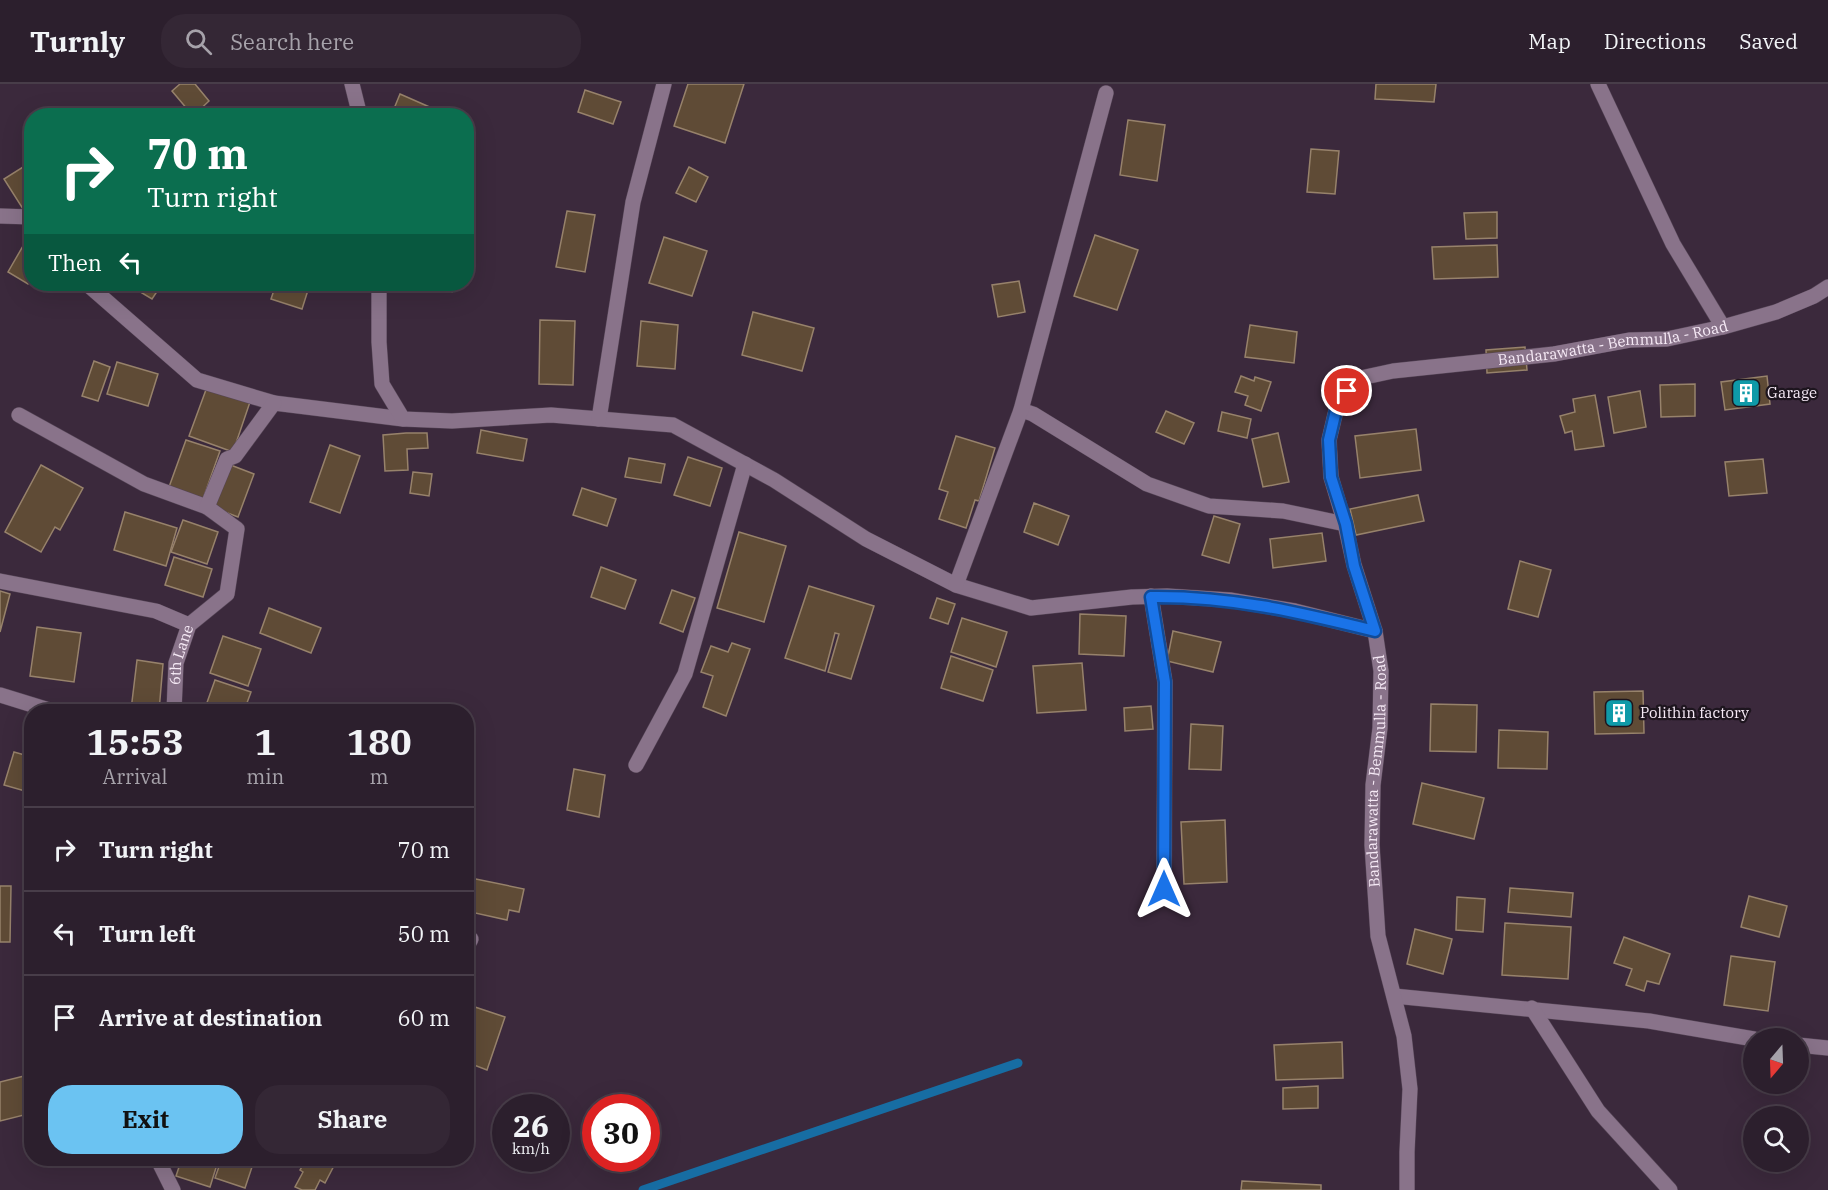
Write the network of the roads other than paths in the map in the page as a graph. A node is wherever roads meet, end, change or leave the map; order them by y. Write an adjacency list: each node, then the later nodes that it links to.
1 (352, 84): 5 (street)
2 (664, 84): 16 (street)
3 (1598, 84): 11 (street)
4 (1106, 93): 13 (street)
5 (358, 108)
6 (0, 216): 7 (street)
7 (24, 217)
8 (1828, 287): 11 (street, Bandarawatta - Bemmulla - Road)
9 (95, 291): 12 (street)
10 (379, 291): 15 (street)
11 (1723, 327): 19 (street, Bandarawatta - Bemmulla - Road)
12 (274, 404): 15 (street); 18 (street)
13 (1021, 410): 19 (street); 21 (street)
14 (19, 415): 18 (street)
15 (403, 419): 16 (street)
16 (599, 419): 17 (street)
17 (745, 464): 21 (street); 28 (street)
18 (207, 507): 23 (street, 6th Lane)
19 (1346, 524): 24 (street, Bandarawatta - Bemmulla - Road)
20 (0, 581): 23 (street)
21 (956, 585): 22 (street)
22 (1151, 597): 24 (street); 29 (street)
23 (189, 625): 27 (street, 6th Lane)
24 (1375, 631): 30 (street, Bandarawatta - Bemmulla - Road)
25 (0, 694): 26 (street)
26 (31, 704)
27 (174, 704)
28 (636, 765)
29 (1164, 889)
30 (1394, 996): 31 (street); 37 (street, Bandarawatta - Bemmulla - Road)
31 (1532, 1008): 32 (street); 38 (street)
32 (1743, 1037)
33 (1809, 1046): 34 (street)
34 (1828, 1048)
35 (161, 1166): 36 (street)
36 (173, 1190)
37 (1407, 1190)
38 (1670, 1190)

